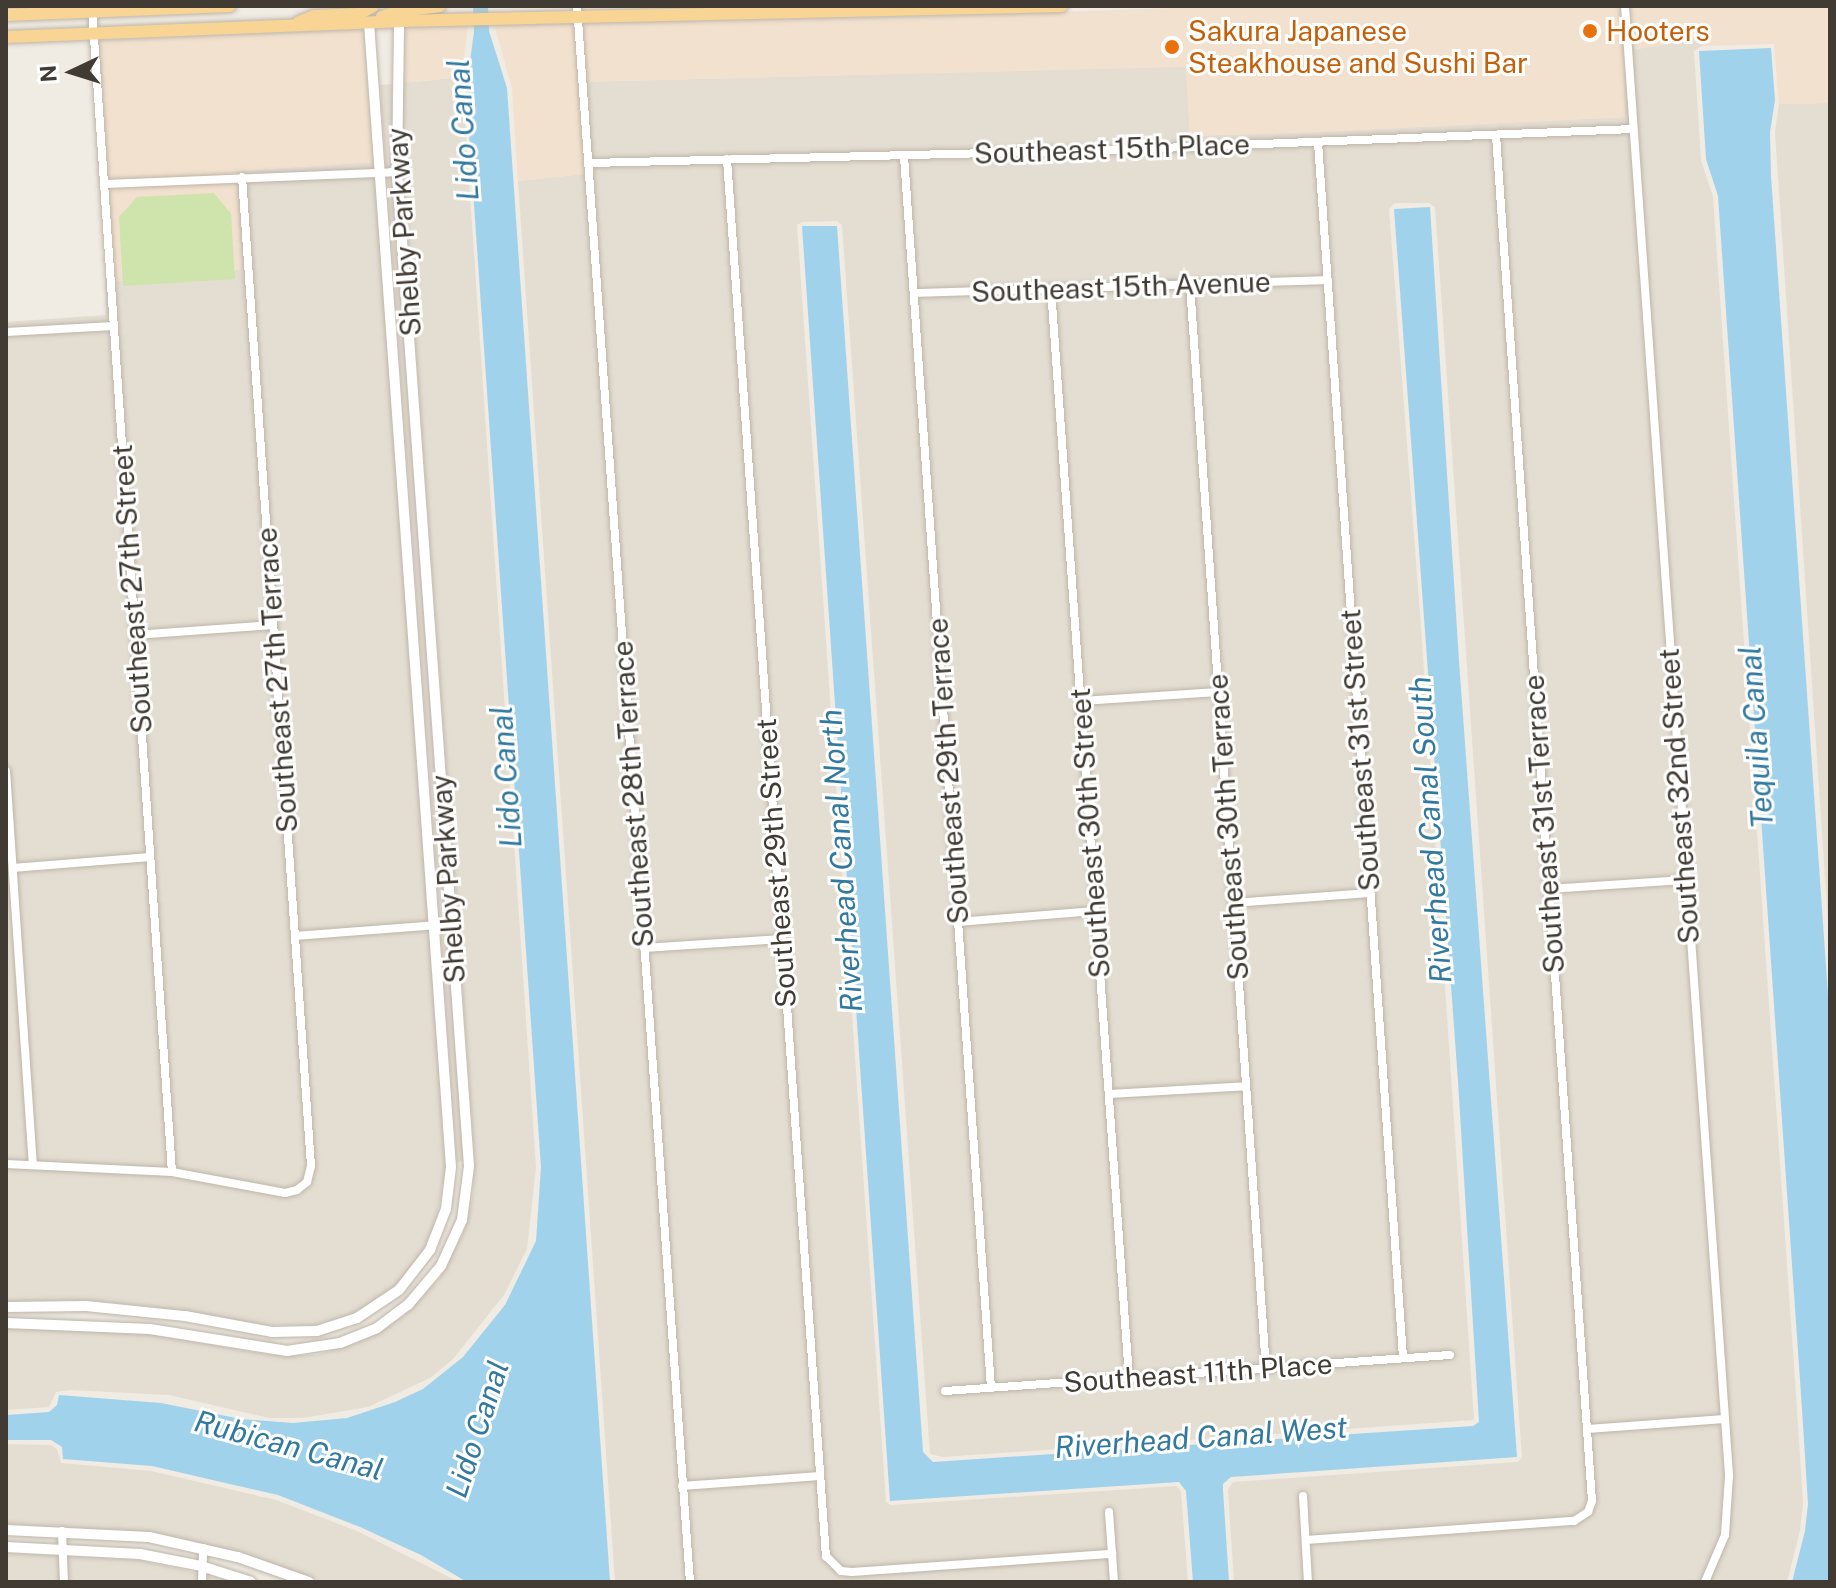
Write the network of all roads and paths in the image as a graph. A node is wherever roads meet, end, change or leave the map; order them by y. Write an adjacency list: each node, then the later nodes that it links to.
1 (230, 6): 7 (main road)
2 (373, 6): 13 (main road)
3 (440, 6): 12 (main road)
4 (831, 6): 9 (main road)
5 (1062, 6): 9 (main road)
6 (1625, 6): 16 (street, Southeast 32nd Street)
7 (92, 10): 10 (main road); 14 (street, Southeast 27th Street)
8 (579, 11): 9 (main road); 11 (main road); 21 (street, Southeast 28th Terrace)
9 (807, 12)
10 (6, 15)
11 (399, 21): 12 (main road); 23 (street, Shelby Parkway)
12 (369, 22): 13 (main road); 22 (street, Shelby Parkway)
13 (292, 25): 14 (main road)
14 (93, 33): 15 (main road); 25 (street, Southeast 27th Street)
15 (6, 37)
16 (1633, 129): 17 (street, Southeast 15th Place); 39 (street, Southeast 32nd Street)
17 (1496, 136): 18 (street, Southeast 15th Place); 40 (street, Southeast 31st Terrace)
18 (1318, 142): 19 (street, Southeast 15th Place); 26 (street, Southeast 31st Street)
19 (904, 156): 20 (street, Southeast 15th Place); 29 (street, Southeast 29th Terrace)
20 (727, 159): 21 (street, Southeast 15th Place); 48 (street, Southeast 29th Street)
21 (590, 163): 49 (street, Southeast 28th Terrace)
22 (381, 172): 23 (street); 24 (street); 46 (street, Shelby Parkway)
23 (397, 172): 45 (street, Shelby Parkway)
24 (242, 177): 25 (street); 32 (street, Southeast 27th Terrace)
25 (104, 184): 30 (street, Southeast 27th Street)
26 (1326, 280): 27 (street, Southeast 15th Avenue); 41 (street, Southeast 31st Street)
27 (1190, 285): 28 (street, Southeast 15th Avenue); 34 (street, Southeast 30th Terrace)
28 (1051, 289): 29 (street, Southeast 15th Avenue); 35 (street, Southeast 30th Street)
29 (916, 293): 44 (street, Southeast 29th Terrace)
30 (114, 326): 31 (street); 33 (street, Southeast 27th Street)
31 (6, 332)
32 (273, 625): 33 (street); 47 (street, Southeast 27th Terrace)
33 (135, 635): 37 (street, Southeast 27th Street)
34 (1218, 692): 35 (street); 42 (street, Southeast 30th Terrace)
35 (1082, 701): 43 (street, Southeast 30th Street)
36 (6, 771): 38 (street)
37 (150, 857): 38 (street); 56 (street, Southeast 27th Street)
38 (13, 868): 53 (street)
39 (1684, 880): 40 (street); 65 (street, Southeast 32nd Street)
40 (1549, 889): 66 (street, Southeast 31st Terrace)
41 (1370, 893): 42 (street); 60 (street, Southeast 31st Street)
42 (1233, 903): 50 (street, Southeast 30th Terrace)
43 (1095, 911): 44 (street); 51 (street, Southeast 30th Street)
44 (958, 922): 63 (street, Southeast 29th Terrace)
45 (451, 924): 46 (street); 54 (street, Shelby Parkway)
46 (434, 925): 47 (street); 55 (street, Shelby Parkway)
47 (295, 936): 56 (street, Southeast 27th Terrace)
48 (782, 939): 49 (street); 67 (street, Southeast 29th Street)
49 (644, 948): 68 (street, Southeast 28th Terrace)
50 (1246, 1086): 51 (street); 61 (street, Southeast 30th Terrace)
51 (1109, 1094): 62 (street, Southeast 30th Street)
52 (6, 1164): 53 (street)
53 (33, 1164): 56 (street)
54 (469, 1166): 55 (street); 58 (street, Shelby Parkway)
55 (451, 1167): 57 (street, Shelby Parkway)
56 (172, 1172)
57 (6, 1307)
58 (6, 1323)
59 (1450, 1355): 60 (street, Southeast 11th Place)
60 (1403, 1358): 61 (street, Southeast 11th Place)
61 (1266, 1369): 62 (street, Southeast 11th Place)
62 (1129, 1377): 63 (street, Southeast 11th Place)
63 (991, 1387): 64 (street, Southeast 11th Place)
64 (945, 1391)
65 (1724, 1419): 66 (street); 86 (street, Southeast 32nd Street)
66 (1588, 1429): 73 (street, Southeast 31st Terrace)
67 (820, 1476): 68 (street); 77 (street, Southeast 29th Street)
68 (682, 1486): 83 (street, Southeast 28th Terrace)
69 (1303, 1496): 73 (street)
70 (1109, 1512): 77 (street)
71 (6, 1530): 72 (street)
72 (62, 1531): 75 (street); 76 (street)
73 (1306, 1540): 85 (street)
74 (6, 1547): 75 (street)
75 (61, 1548): 78 (street); 79 (street)
76 (203, 1548): 78 (street); 82 (street)
77 (1112, 1554): 84 (street)
78 (201, 1566): 80 (street); 81 (street)
79 (64, 1582)
80 (202, 1582)
81 (251, 1582)
82 (309, 1582)
83 (690, 1582)
84 (1114, 1582)
85 (1308, 1582)
86 (1705, 1582)

